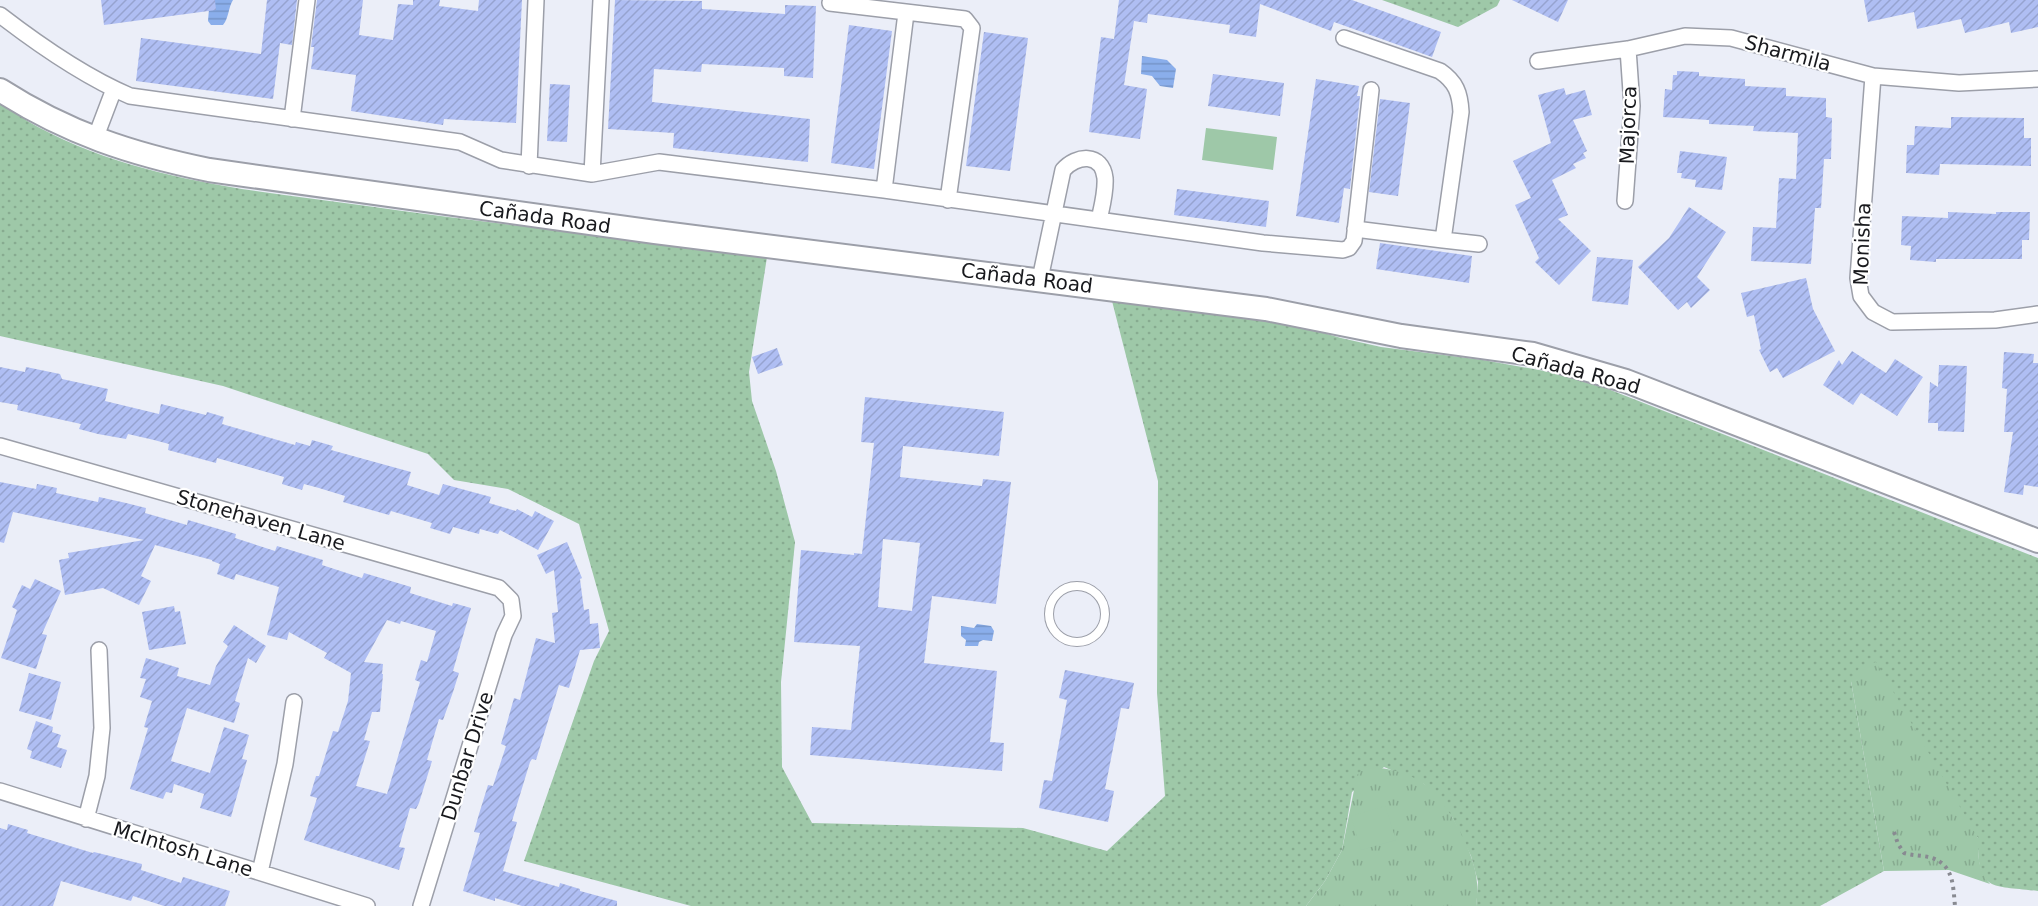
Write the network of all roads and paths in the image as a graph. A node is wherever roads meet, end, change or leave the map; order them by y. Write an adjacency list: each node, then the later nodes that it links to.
1 (307, 0): 15 (street)
2 (537, 0): 17 (street)
3 (601, 0): 18 (street)
4 (830, 3): 5 (street)
5 (906, 13): 19 (street); 20 (street)
6 (0, 15): 12 (street)
7 (1344, 38): 25 (street)
8 (1628, 49): 9 (street, Sharmila); 10 (street, Sharmila); 21 (street, Majorca)
9 (1539, 62)
10 (1873, 76): 11 (street, Sharmila); 28 (street, Monisha)
11 (2038, 79)
12 (114, 89): 15 (street); 16 (street)
13 (0, 90): 16 (street, Cañada Road)
14 (1371, 90): 24 (street)
15 (292, 119): 17 (street)
16 (95, 139): 27 (street, Cañada Road)
17 (530, 165): 18 (street)
18 (592, 174): 19 (street)
19 (884, 190): 20 (street)
20 (948, 200): 22 (street)
21 (1625, 201)
22 (1053, 213): 23 (street); 23 (street); 27 (street)
23 (1099, 220): 24 (street)
24 (1355, 228): 25 (street)
25 (1443, 240): 26 (street)
26 (1479, 244)
27 (1040, 279): 30 (street, Cañada Road)
28 (2038, 314)
29 (0, 446): 32 (street, Stonehaven Lane)
30 (2038, 541)
31 (1088, 588): 31 (lane)
32 (514, 607): 40 (street, Dunbar Drive)
33 (99, 651): 36 (street)
34 (294, 702): 38 (street)
35 (0, 791): 36 (street, McIntosh Lane)
36 (86, 819): 38 (street, McIntosh Lane)
37 (1894, 832): 41 (path)
38 (260, 872): 39 (street, McIntosh Lane)
39 (367, 906)
40 (421, 906)
41 (1955, 906)

